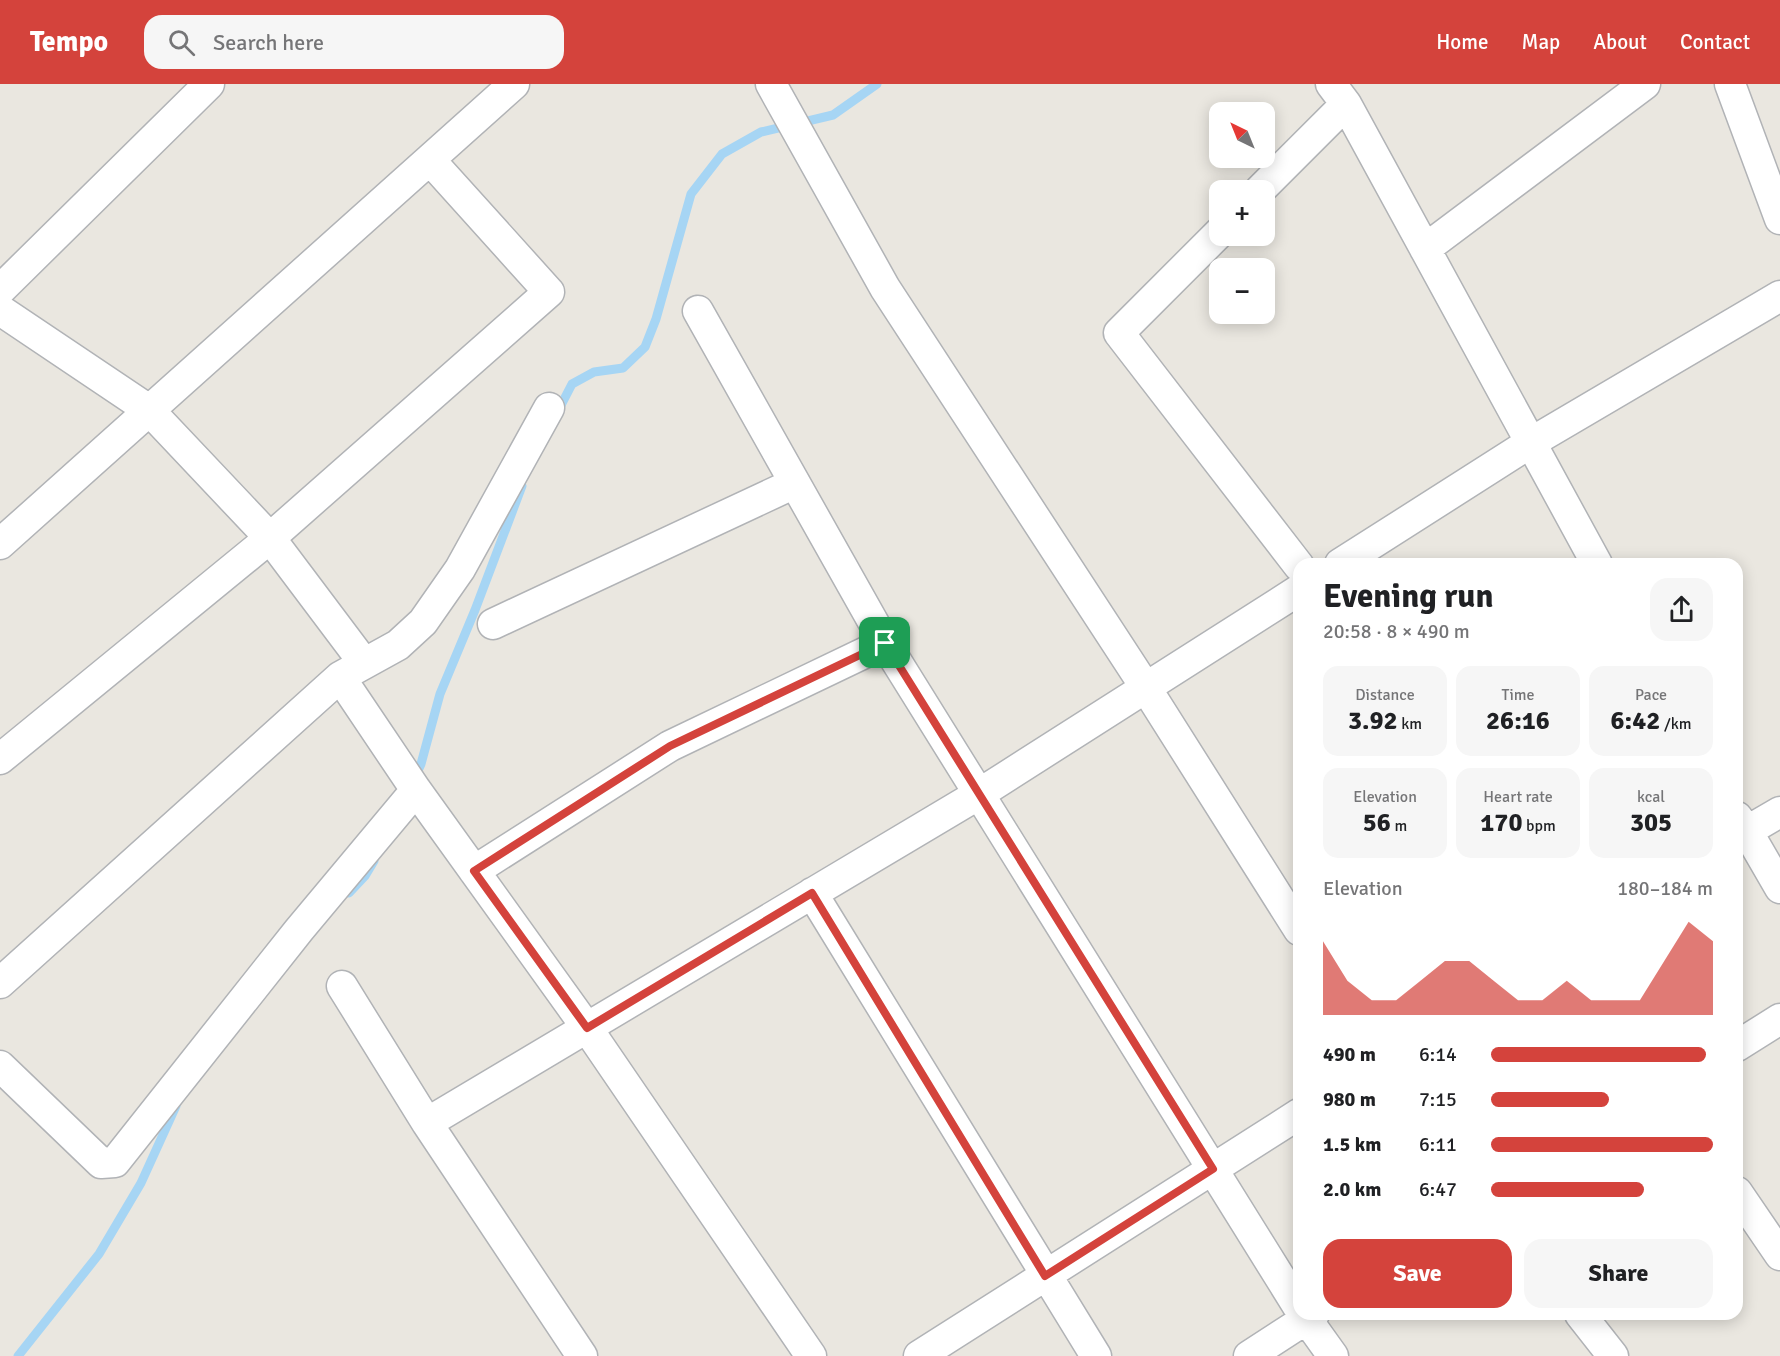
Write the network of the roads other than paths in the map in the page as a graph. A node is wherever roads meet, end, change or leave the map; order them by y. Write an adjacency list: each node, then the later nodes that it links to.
1 (208, 84): 12 (street)
2 (514, 84): 7 (street)
3 (771, 84): 29 (street)
4 (1645, 84): 11 (street)
5 (1730, 84): 9 (street)
6 (1339, 94): 8 (street); 11 (street)
7 (430, 160): 17 (street); 20 (street)
8 (1268, 180)
9 (1780, 219)
10 (1209, 243): 22 (street)
11 (1425, 249): 18 (street)
12 (0, 290)
13 (1780, 296): 18 (street)
14 (0, 310): 17 (street)
15 (698, 311): 19 (street)
16 (549, 408): 28 (street)
17 (148, 410): 20 (street); 21 (street)
18 (1530, 442): 23 (street); 24 (street)
19 (795, 483): 26 (street); 27 (street)
20 (270, 538): 28 (street); 30 (street)
21 (0, 544)
22 (1293, 558)
23 (1349, 558)
24 (1594, 558)
25 (1293, 594): 29 (street)
26 (493, 624)
27 (885, 643): 32 (street); 36 (street)
28 (352, 670): 31 (street); 40 (street)
29 (1146, 688): 32 (street); 39 (street)
30 (0, 759)
31 (416, 790): 36 (street); 45 (street)
32 (979, 794): 38 (street); 48 (street)
33 (1780, 812): 34 (street)
34 (1743, 828)
35 (1743, 833): 37 (street)
36 (474, 871): 43 (street)
37 (1780, 888)
38 (812, 893): 43 (street); 51 (street)
39 (1293, 921)
40 (0, 983)
41 (342, 986): 47 (street)
42 (1780, 1018): 44 (street)
43 (587, 1028): 47 (street); 57 (street)
44 (1743, 1042)
45 (0, 1066)
46 (1293, 1118): 48 (street)
47 (427, 1123): 56 (street)
48 (1213, 1169): 51 (street); 52 (street)
49 (1743, 1201): 50 (street)
50 (1780, 1255)
51 (1045, 1276): 58 (street); 59 (street)
52 (1293, 1294)
53 (1298, 1320): 60 (street)
54 (1310, 1320): 61 (street)
55 (1585, 1320): 62 (street)
56 (582, 1356)
57 (811, 1356)
58 (919, 1356)
59 (1096, 1356)
60 (1249, 1356)
61 (1333, 1356)
62 (1613, 1356)

